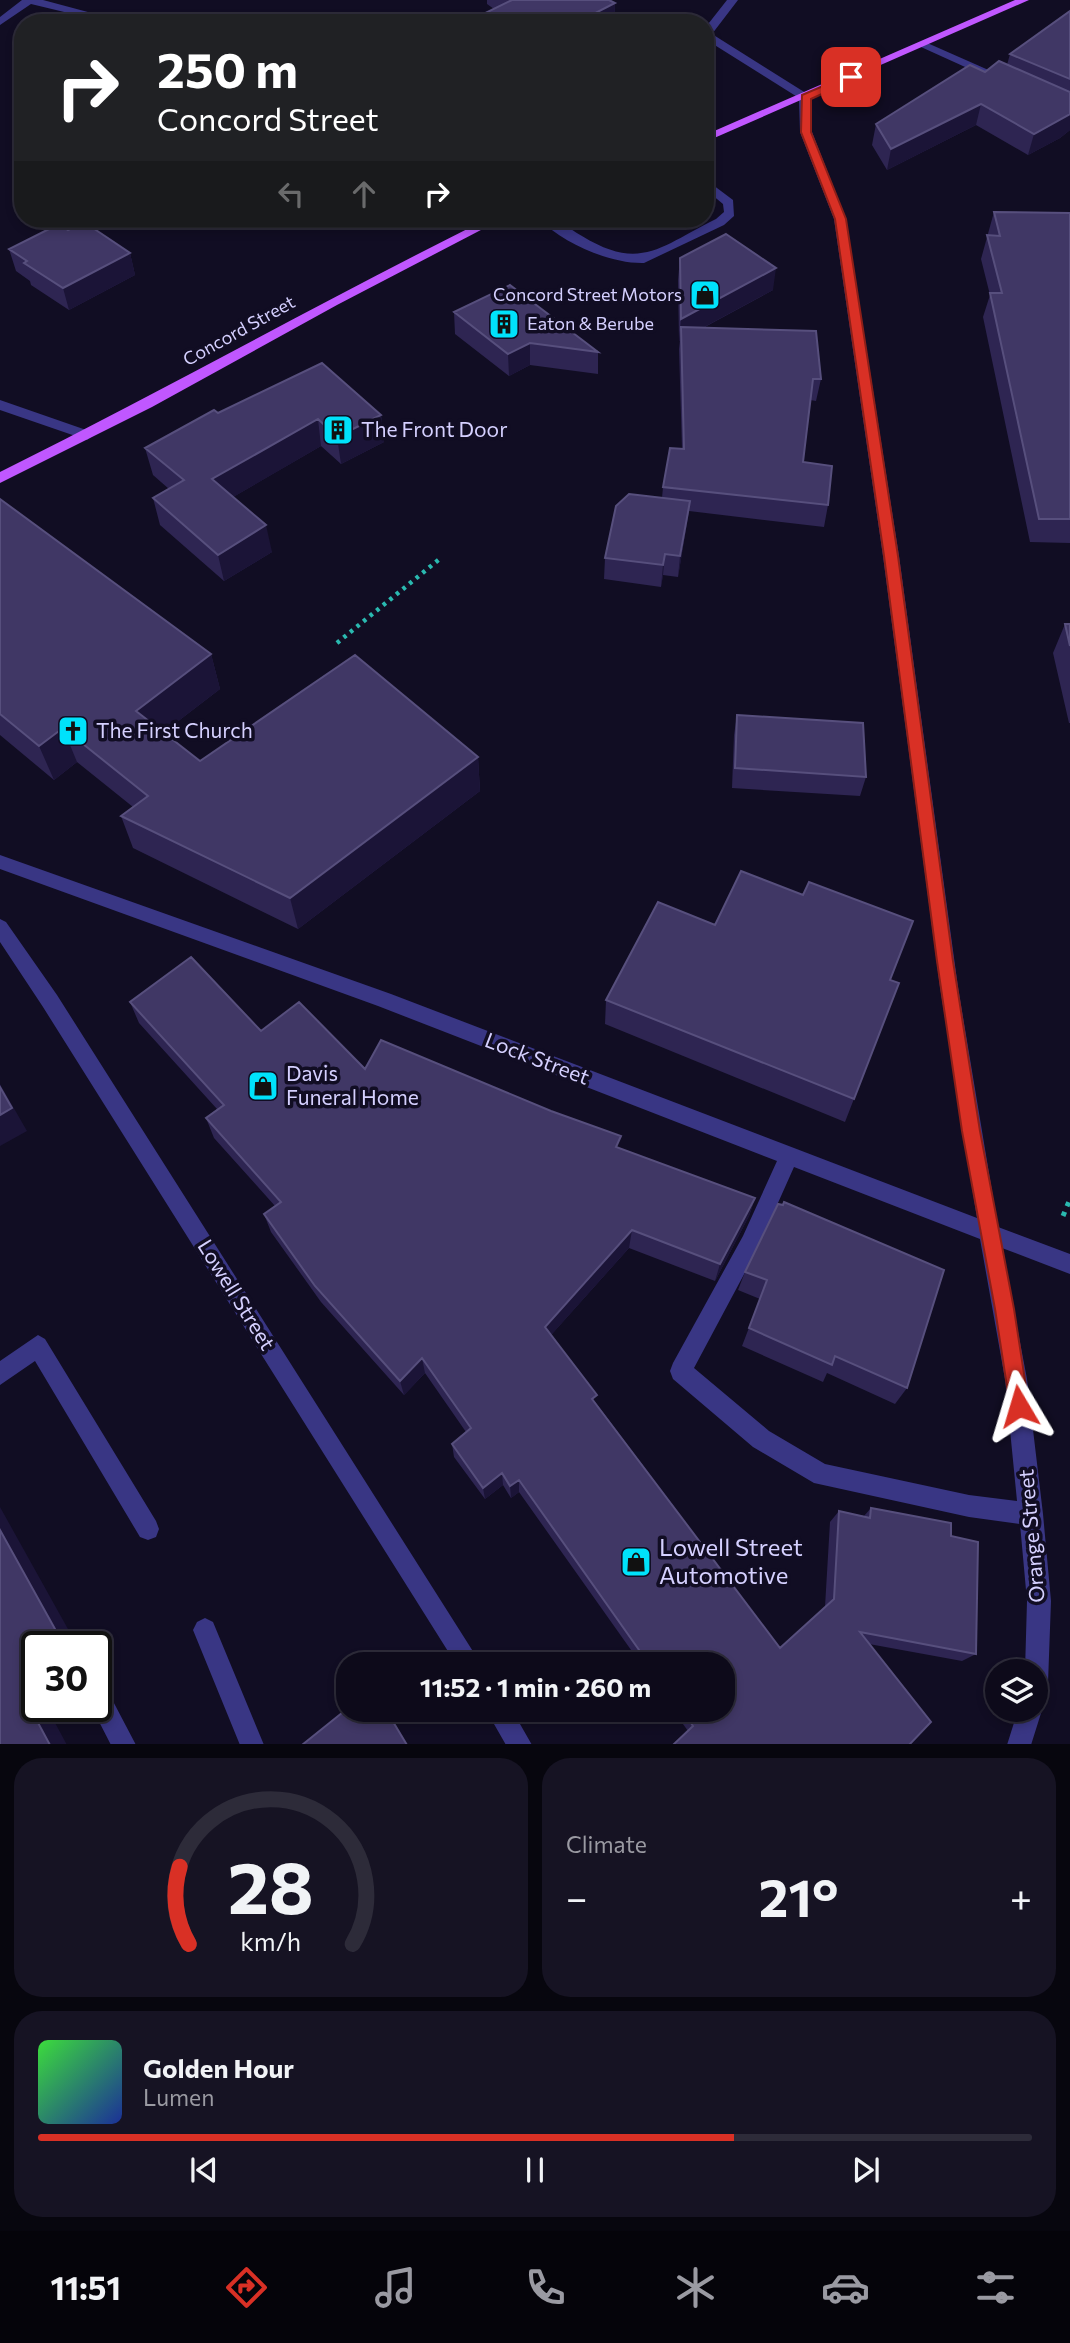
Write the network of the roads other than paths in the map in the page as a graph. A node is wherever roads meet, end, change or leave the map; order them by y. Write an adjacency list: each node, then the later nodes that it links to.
1 (29, 0): 4 (street); 5 (street)
2 (733, 0): 6 (street)
3 (1024, 0): 8 (main road)
4 (87, 14)
5 (0, 22)
6 (714, 25)
7 (714, 40): 10 (street)
8 (925, 45): 9 (street); 10 (main road)
9 (1000, 79)
10 (806, 97): 11 (main road); 23 (street, Orange Street)
11 (714, 135)
12 (714, 190): 13 (street)
13 (714, 225)
14 (478, 228): 18 (main road, Concord Street)
15 (562, 228): 16 (street)
16 (708, 228)
17 (0, 405): 18 (street)
18 (87, 435): 19 (main road, Concord Street)
19 (0, 478)
20 (0, 862): 22 (street, Lock Street)
21 (0, 927): 29 (street, Lowell Street)
22 (789, 1156): 23 (street, Lock Street); 26 (street)
23 (991, 1234): 24 (street, Lock Street); 26 (street, Orange Street)
24 (1070, 1264)
25 (0, 1374): 27 (street)
26 (1032, 1514): 30 (street, Orange Street)
27 (148, 1529)
28 (205, 1630): 35 (street)
29 (461, 1652)
30 (1038, 1659)
31 (112, 1722): 34 (street)
32 (506, 1722): 36 (street)
33 (1026, 1722): 37 (street)
34 (123, 1744)
35 (252, 1744)
36 (519, 1744)
37 (1019, 1744)

